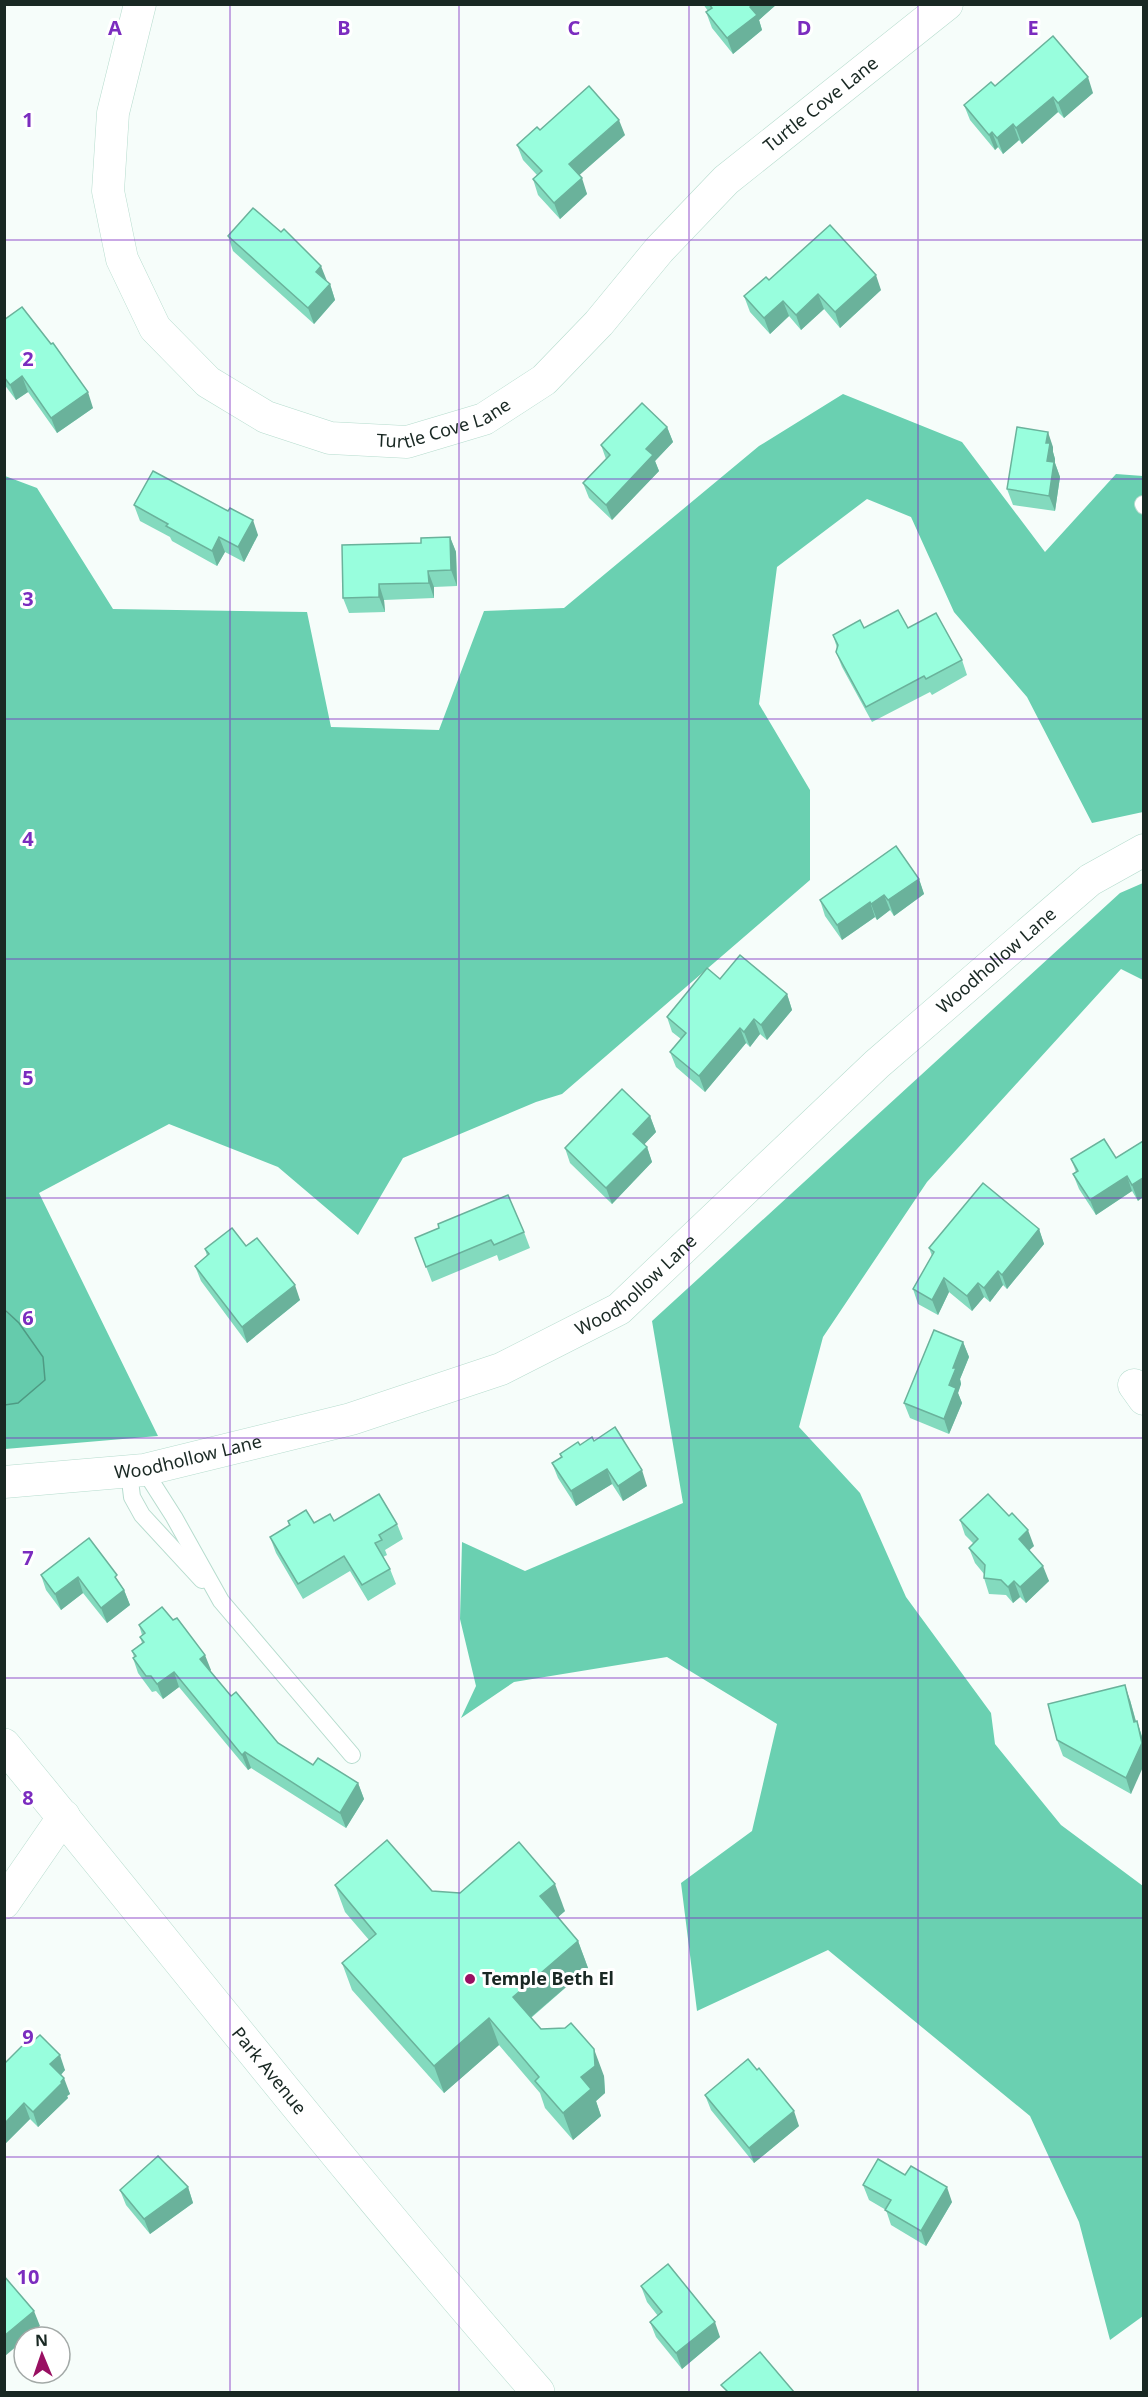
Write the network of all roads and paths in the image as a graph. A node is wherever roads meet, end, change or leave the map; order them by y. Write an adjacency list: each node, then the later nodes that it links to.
1 (140, 4): 2 (street, Turtle Cove Lane)
2 (947, 4)
3 (1143, 850): 4 (street, Woodhollow Lane)
4 (137, 1471): 5 (street, Woodhollow Lane); 6 (lane); 6 (lane)
5 (4, 1482)
6 (221, 1602): 8 (lane)
7 (4, 1744): 9 (main road, Park Avenue)
8 (352, 1755)
9 (64, 1816): 10 (street); 11 (main road, Park Avenue)
10 (4, 1903)
11 (538, 2392)

